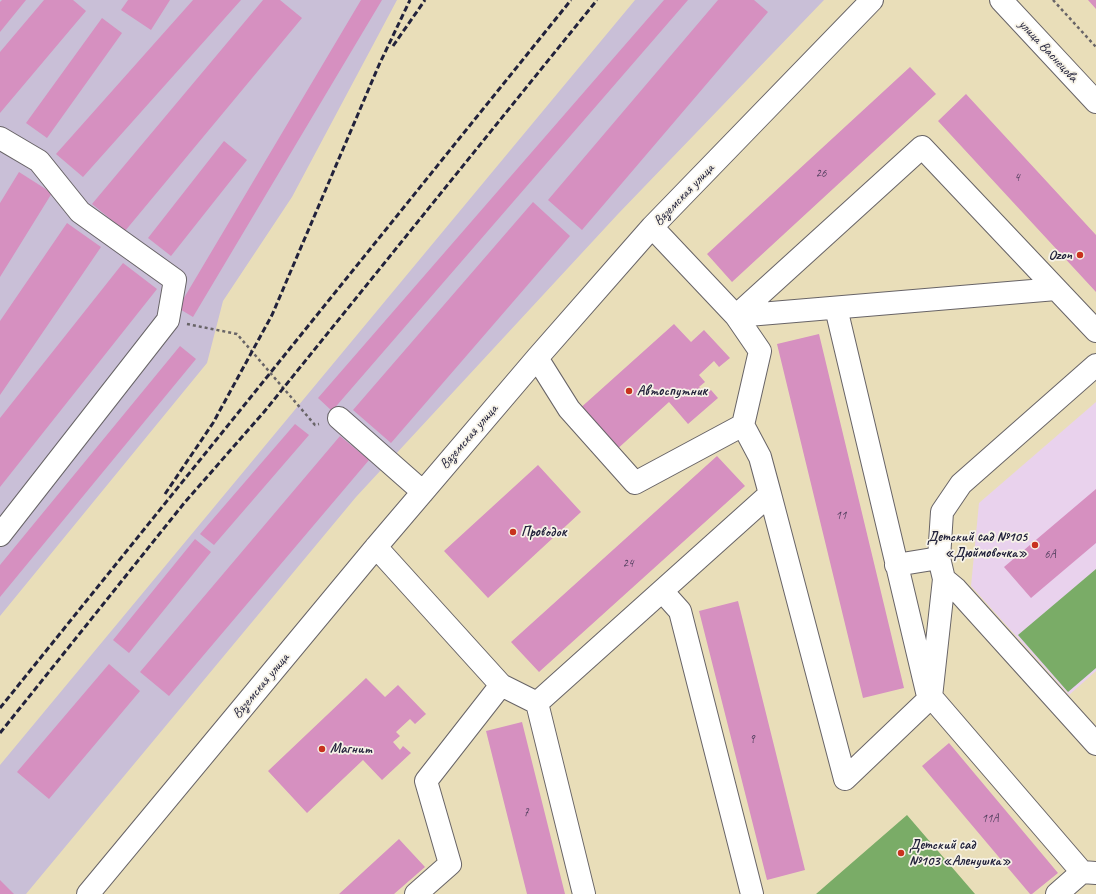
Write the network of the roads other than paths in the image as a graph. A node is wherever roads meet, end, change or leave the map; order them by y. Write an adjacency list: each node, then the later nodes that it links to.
1 (872, 0): 5 (street, Вяземская улица)
2 (1001, 0): 3 (street, улица Васнецова)
3 (1093, 95)
4 (0, 138): 16 (street)
5 (652, 227): 8 (street); 10 (street, Вяземская улица)
6 (1056, 289): 7 (street); 8 (street); 9 (street)
7 (836, 308): 8 (street); 19 (street)
8 (736, 316): 13 (street)
9 (1096, 331)
10 (537, 358): 13 (street); 14 (street, Вяземская улица)
11 (1096, 365): 18 (street)
12 (339, 418): 14 (street)
13 (743, 425): 15 (street)
14 (423, 492): 17 (street, Вяземская улица)
15 (770, 494): 21 (street); 23 (street)
16 (0, 535)
17 (376, 547): 22 (street); 27 (street, Вяземская улица)
18 (939, 558): 19 (street); 20 (street)
19 (896, 565): 23 (street)
20 (944, 580): 23 (street); 25 (street)
21 (663, 592): 24 (street); 30 (street)
22 (501, 685): 24 (street); 28 (street)
23 (931, 697): 26 (street)
24 (538, 703): 29 (street)
25 (1096, 744)
26 (1089, 873): 31 (street)
27 (88, 894)
28 (416, 894)
29 (584, 894)
30 (752, 894)
31 (1057, 894)

